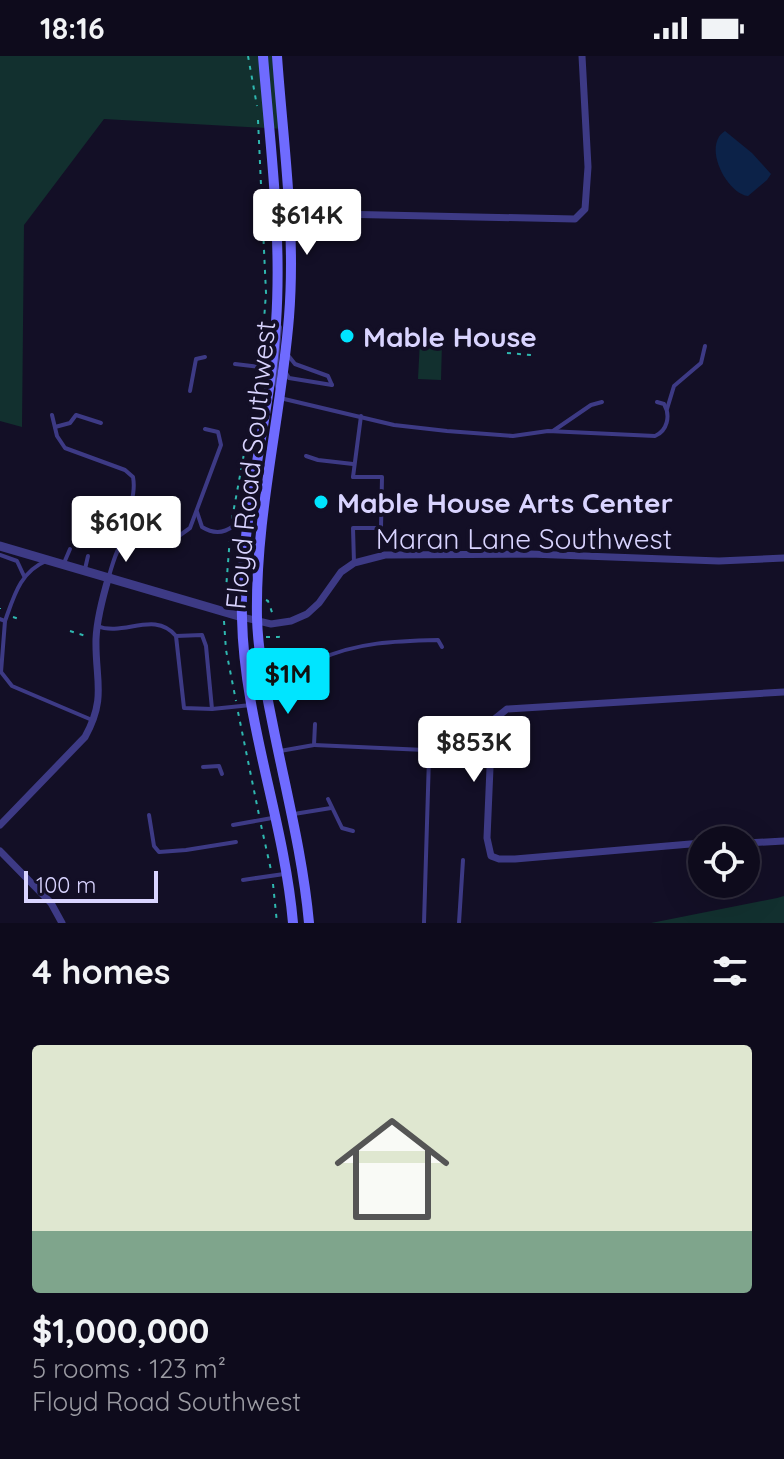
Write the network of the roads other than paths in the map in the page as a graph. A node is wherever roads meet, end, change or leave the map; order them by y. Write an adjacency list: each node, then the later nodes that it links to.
1 (263, 56): 5 (main road, Floyd Road Southwest)
2 (277, 56): 4 (main road, Floyd Road Southwest)
3 (582, 56): 4 (street)
4 (289, 213): 7 (main road, Floyd Road Southwest)
5 (277, 306): 10 (main road, Floyd Road Southwest); 13 (lane)
6 (705, 346): 16 (lane)
7 (286, 353): 11 (main road, Floyd Road Southwest); 11 (lane)
8 (205, 357): 12 (lane)
9 (235, 364): 10 (lane)
10 (271, 368): 26 (main road, Floyd Road Southwest)
11 (284, 369): 13 (main road, Floyd Road Southwest)
12 (190, 391)
13 (281, 399): 18 (lane); 43 (main road, Floyd Road Southwest)
14 (602, 402): 22 (lane)
15 (657, 402): 16 (lane)
16 (667, 409): 22 (lane)
17 (52, 415): 20 (lane)
18 (361, 416): 22 (lane); 24 (lane)
19 (101, 423): 20 (lane)
20 (55, 427): 29 (lane)
21 (205, 429): 25 (lane)
22 (553, 431)
23 (306, 456): 24 (lane)
24 (353, 464): 37 (lane)
25 (197, 510): 26 (lane); 28 (lane)
26 (249, 512): 41 (main road, Floyd Road Southwest)
27 (172, 513): 28 (lane)
28 (158, 535): 29 (lane)
29 (126, 537): 40 (lane)
30 (0, 546): 35 (street)
31 (70, 549): 36 (lane)
32 (0, 555): 39 (lane)
33 (88, 556): 38 (lane)
34 (784, 558): 37 (street, Maran Lane Southwest)
35 (50, 559): 36 (street); 39 (lane)
36 (64, 563): 38 (street)
37 (354, 563): 43 (street, Maran Lane Southwest)
38 (85, 569): 40 (street)
39 (24, 576): 42 (lane)
40 (109, 576): 41 (street); 44 (street)
41 (242, 617): 43 (street, Maran Lane Southwest); 49 (main road, Floyd Road Southwest)
42 (2, 620): 51 (lane)
43 (257, 621): 54 (main road, Floyd Road Southwest)
44 (97, 626): 45 (lane); 51 (street)
45 (176, 636): 50 (lane); 50 (lane)
46 (442, 647): 47 (lane)
47 (318, 660)
48 (784, 692): 68 (street)
49 (253, 704): 50 (lane); 61 (main road, Floyd Road Southwest)
50 (212, 709)
51 (94, 721): 62 (street)
52 (315, 724): 53 (lane)
53 (314, 745): 54 (lane); 76 (lane)
54 (278, 752): 60 (main road, Floyd Road Southwest)
55 (203, 767): 56 (lane)
56 (222, 774)
57 (328, 799): 58 (lane)
58 (331, 808): 60 (lane); 64 (lane)
59 (149, 815): 66 (lane)
60 (290, 815): 75 (main road, Floyd Road Southwest)
61 (275, 817): 63 (lane); 71 (main road, Floyd Road Southwest)
62 (0, 825)
63 (233, 825)
64 (353, 831)
65 (784, 841): 67 (street)
66 (236, 842)
67 (760, 842)
68 (688, 844)
69 (0, 851): 73 (street)
70 (463, 860): 77 (lane)
71 (286, 873): 72 (lane); 74 (main road, Floyd Road Southwest)
72 (243, 880)
73 (62, 923)
74 (293, 923)
75 (309, 923)
76 (424, 923)
77 (459, 923)

